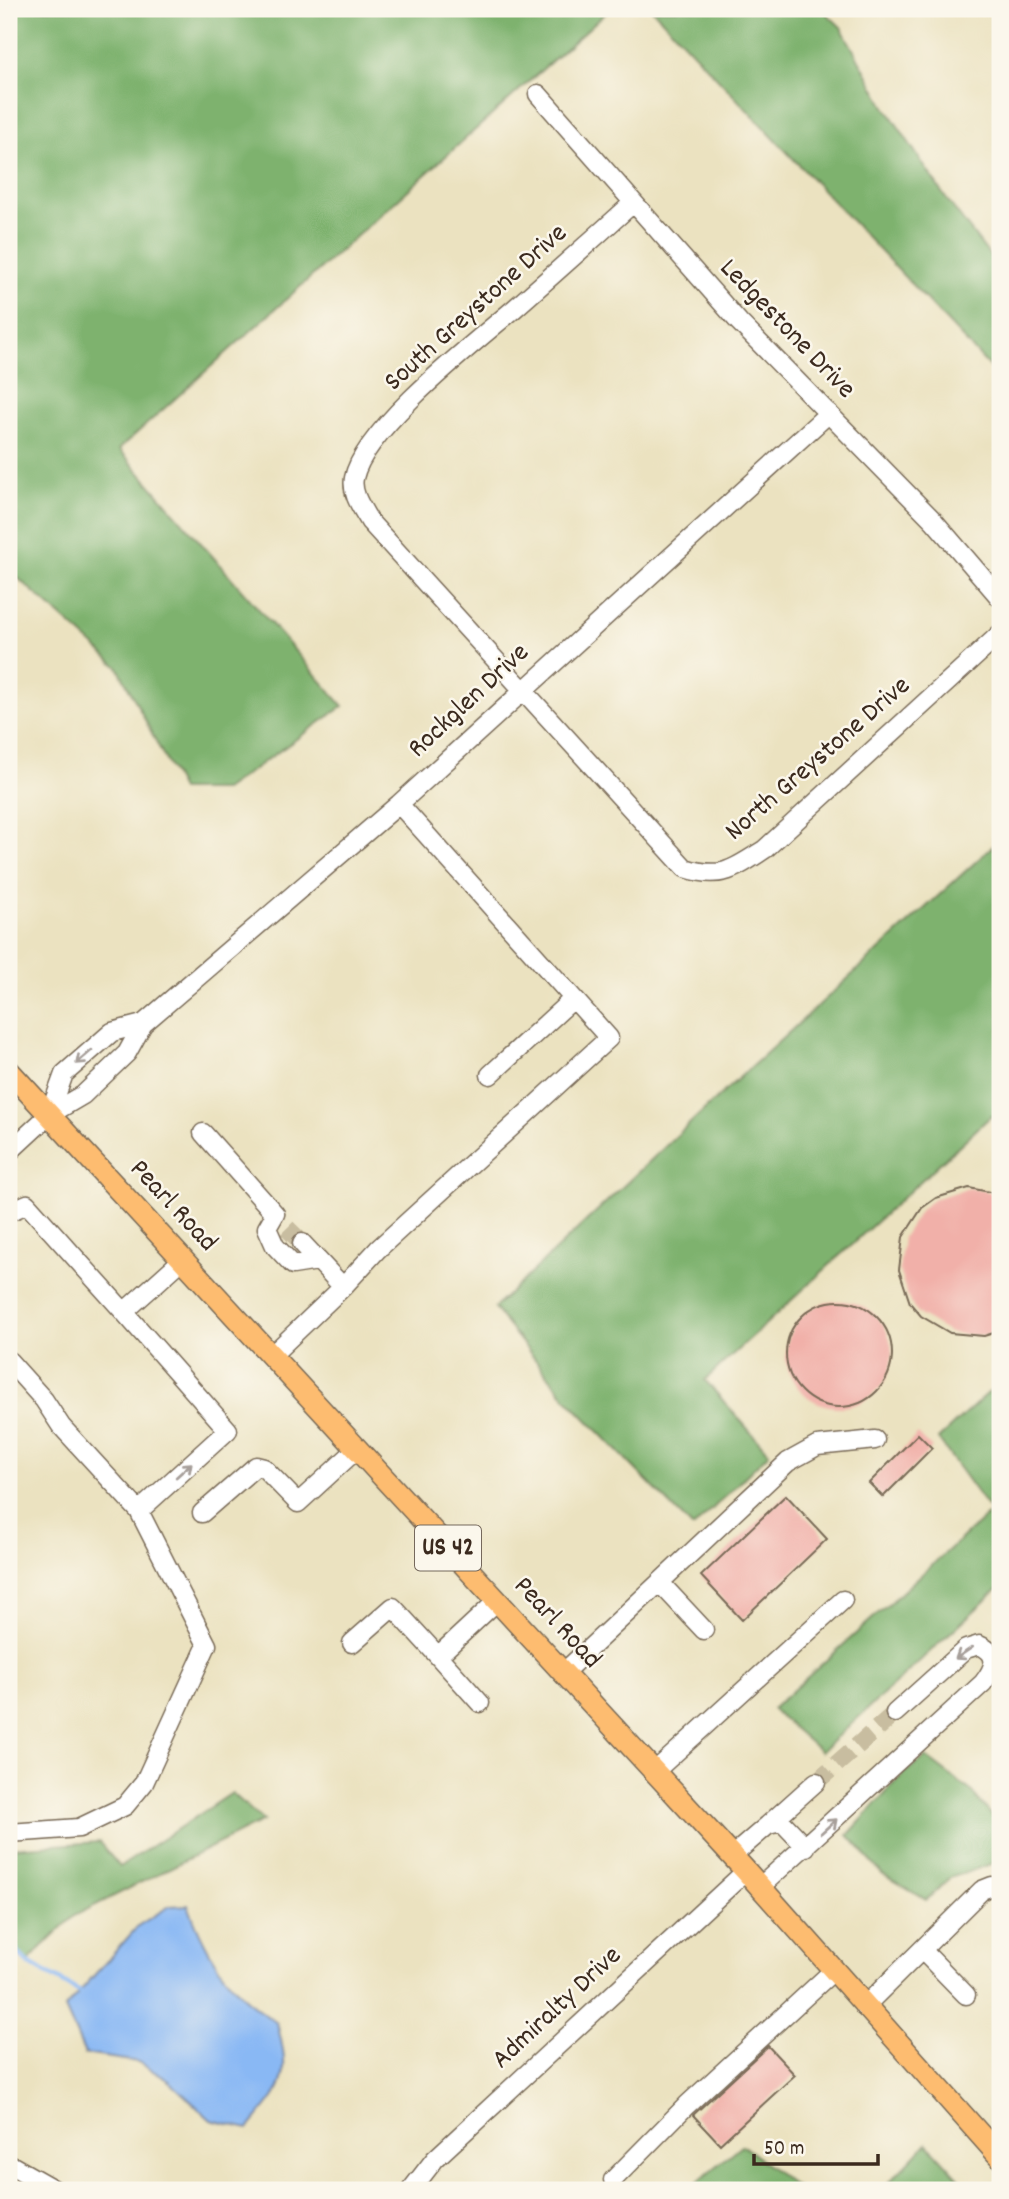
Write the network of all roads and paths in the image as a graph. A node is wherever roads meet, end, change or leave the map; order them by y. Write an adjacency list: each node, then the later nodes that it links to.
1 (538, 94): 2 (street, Ledgestone Drive)
2 (633, 203): 3 (street, Ledgestone Drive); 6 (street, South Greystone Drive)
3 (829, 412): 4 (street, Ledgestone Drive); 6 (street, Rockglen Drive)
4 (1000, 598)
5 (1000, 634): 6 (street, North Greystone Drive)
6 (521, 690): 7 (street, Rockglen Drive)
7 (398, 804): 8 (street); 9 (street, Rockglen Drive)
8 (573, 999): 11 (street); 21 (street)
9 (142, 1024): 12 (street, Rockglen Drive); 12 (street, Rockglen Drive, one-way to 12)
10 (9, 1071): 12 (main road, Pearl Road / US 42)
11 (490, 1075)
12 (49, 1115): 14 (street); 19 (main road, Pearl Road / US 42)
13 (203, 1133): 16 (street)
14 (9, 1152)
15 (9, 1212): 22 (street)
16 (275, 1213): 17 (street); 20 (street)
17 (287, 1227)
18 (302, 1243): 20 (street)
19 (182, 1260): 22 (street); 23 (main road, Pearl Road / US 42)
20 (318, 1261): 21 (street)
21 (343, 1287): 23 (street)
22 (124, 1312): 27 (street, one-way to 22)
23 (271, 1356): 26 (main road, Pearl Road / US 42)
24 (9, 1361): 27 (street)
25 (875, 1440): 29 (street)
26 (357, 1449): 28 (street); 31 (main road, Pearl Road / US 42)
27 (139, 1511): 41 (street)
28 (202, 1513)
29 (660, 1583): 32 (street); 35 (street)
30 (843, 1600): 38 (street)
31 (497, 1601): 34 (street); 35 (main road, Pearl Road / US 42)
32 (704, 1630)
33 (352, 1643): 34 (street)
34 (438, 1656): 36 (street)
35 (563, 1673): 38 (main road, Pearl Road / US 42)
36 (481, 1703)
37 (895, 1713): 42 (street, one-way to 37)
38 (654, 1772): 43 (main road, Pearl Road / US 42)
39 (816, 1782): 40 (street)
40 (768, 1825): 42 (street); 43 (street)
41 (9, 1833)
42 (806, 1847): 43 (street)
43 (746, 1872): 46 (main road, Pearl Road / US 42); 53 (street, Admiralty Drive)
44 (1000, 1890): 45 (street)
45 (923, 1951): 47 (street); 48 (street)
46 (833, 1971): 48 (main road, Pearl Road / US 42); 51 (street)
47 (966, 1995)
48 (864, 2007): 49 (main road, Pearl Road / US 42)
49 (1000, 2157)
50 (9, 2164): 52 (street)
51 (613, 2180)
52 (55, 2190)
53 (411, 2190)

